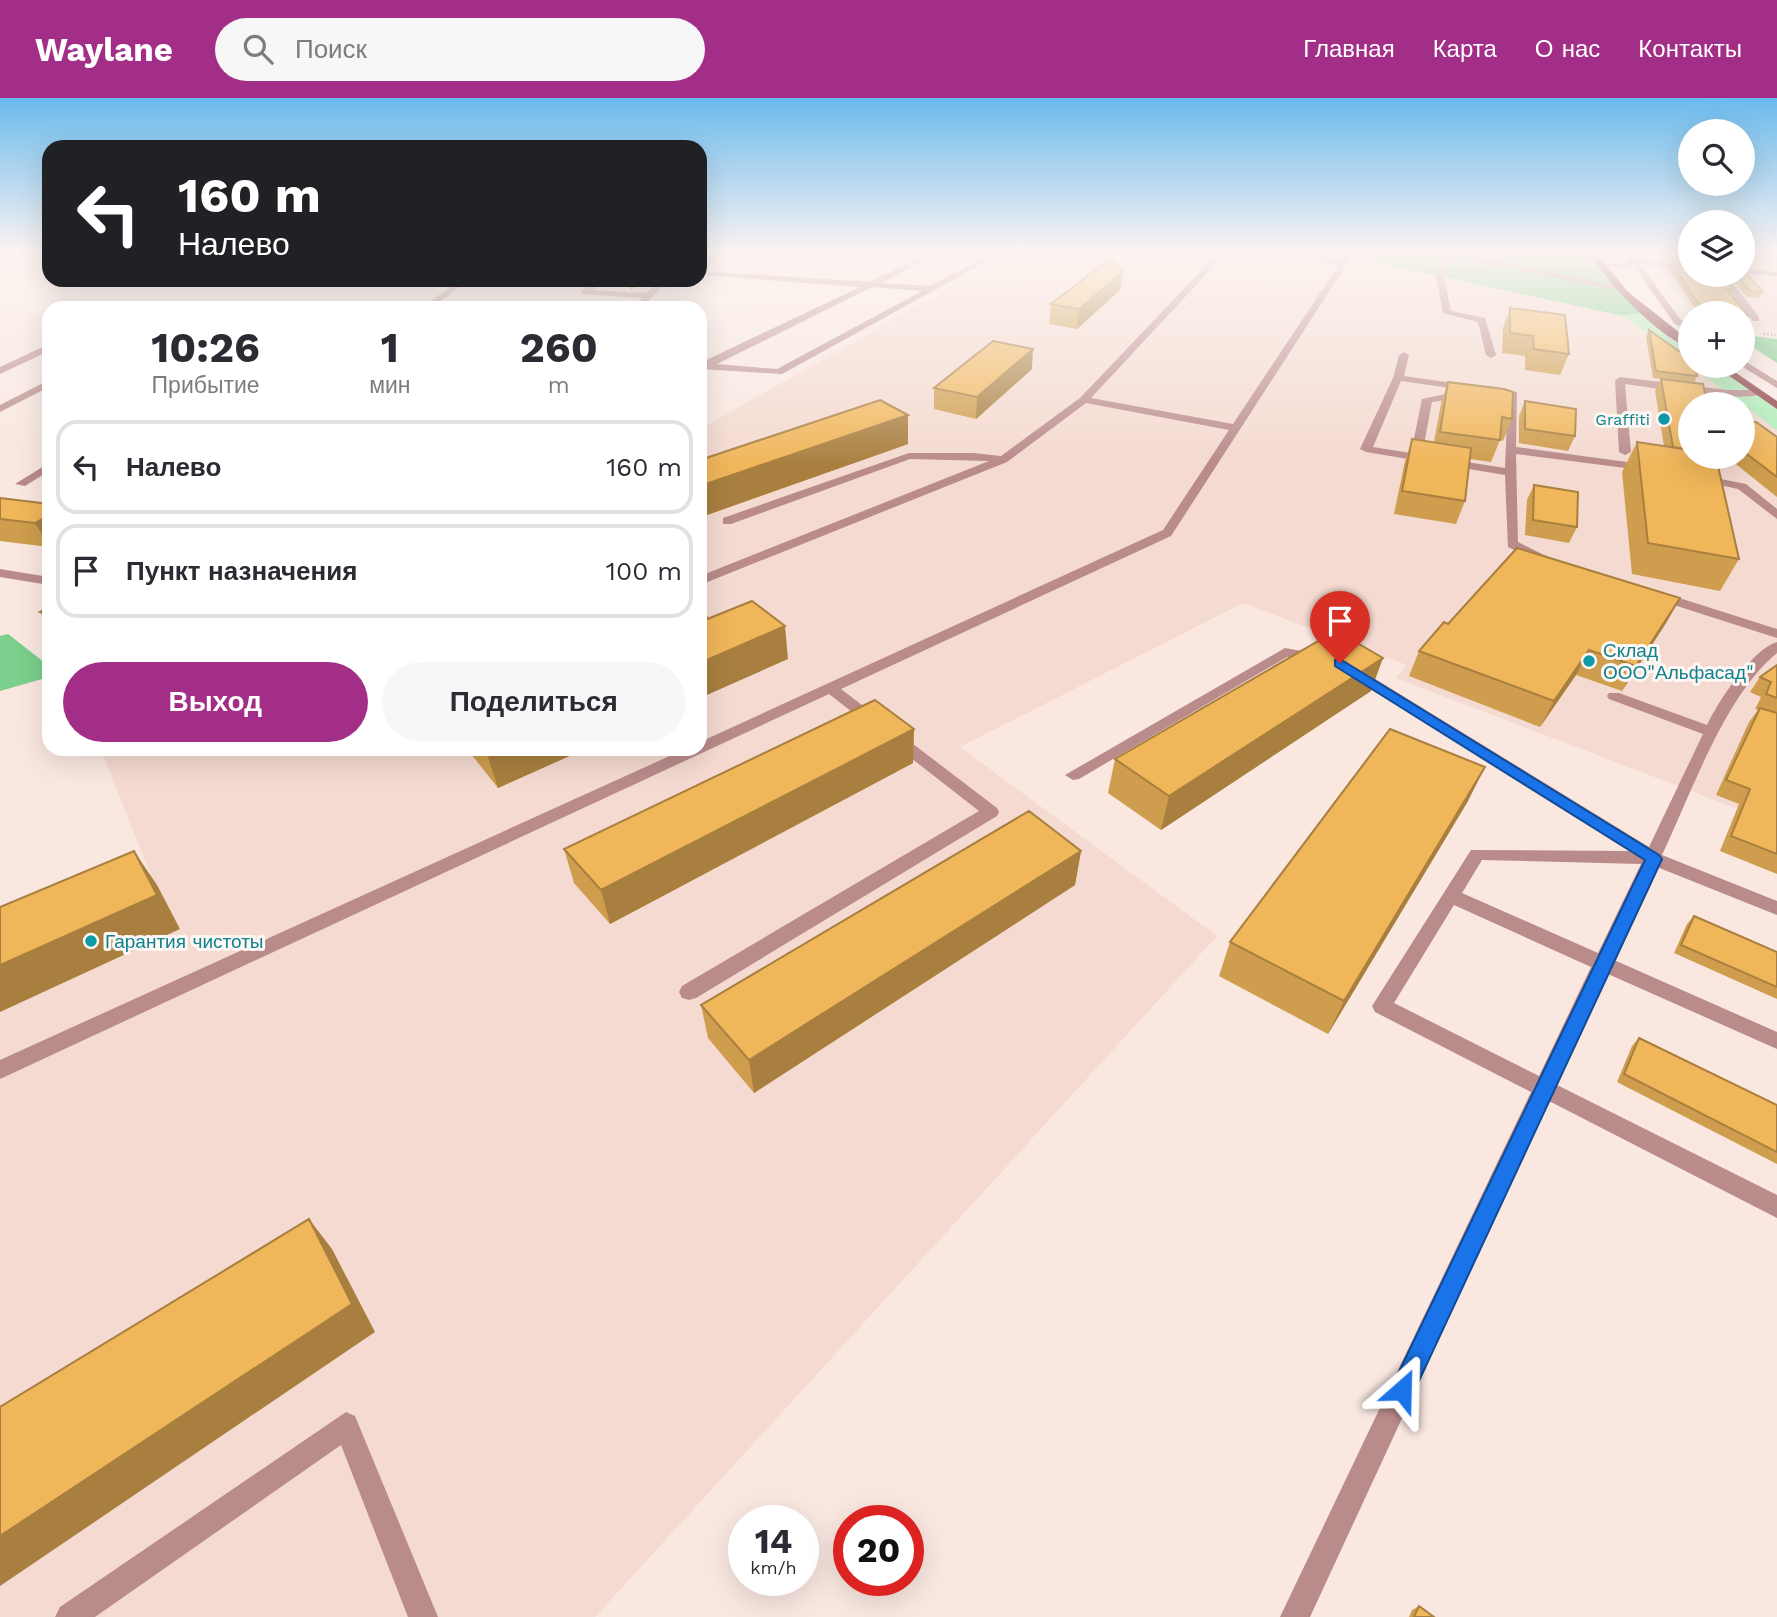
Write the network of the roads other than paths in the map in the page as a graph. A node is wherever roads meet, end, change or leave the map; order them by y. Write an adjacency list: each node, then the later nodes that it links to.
1 (791, 324): 11 (street)
2 (867, 324): 12 (street)
3 (1155, 324): 20 (street)
4 (1303, 324): 26 (street)
5 (1483, 324): 10 (street)
6 (1661, 324): 7 (main road)
7 (1678, 336)
8 (42, 350): 13 (street)
9 (1404, 355): 15 (street)
10 (1491, 355)
11 (707, 366)
12 (707, 368)
13 (0, 371)
14 (1755, 371): 17 (street)
15 (1398, 377): 24 (street); 29 (street)
16 (1737, 378): 19 (main road)
17 (1777, 385)
18 (42, 387): 25 (street)
19 (1758, 393): 23 (main road); 28 (street)
20 (1084, 400): 26 (street); 30 (street)
21 (1472, 401): 29 (street)
22 (1499, 405): 24 (street)
23 (1777, 406)
24 (1512, 407): 27 (street)
25 (0, 410)
26 (1236, 428): 45 (street)
27 (1510, 450): 32 (street); 33 (street)
28 (1625, 452)
29 (1416, 457): 33 (street)
30 (1003, 460): 37 (street); 40 (street)
31 (42, 470): 35 (street)
32 (1658, 470)
33 (1510, 472): 38 (street)
34 (1682, 475): 36 (street)
35 (20, 484)
36 (1777, 515)
37 (727, 521)
38 (1559, 563)
39 (0, 573): 41 (street)
40 (707, 578)
41 (42, 579)
42 (1649, 592): 43 (street)
43 (1777, 634)
44 (1777, 646): 47 (street)
45 (830, 688): 48 (street); 55 (street)
46 (1614, 696): 47 (street)
47 (1712, 732): 51 (street)
48 (707, 745)
49 (684, 756): 57 (street)
50 (1073, 775): 51 (street)
51 (1654, 859): 52 (street); 53 (street); 54 (street)
52 (1451, 895): 54 (street); 58 (street)
53 (1777, 908)
54 (1605, 963): 56 (street); 58 (street)
55 (689, 992)
56 (1777, 1041)
57 (0, 1070)
58 (1546, 1088): 59 (street); 62 (street)
59 (1777, 1207)
60 (70, 1617): 61 (street)
61 (423, 1617)
62 (1295, 1617)

